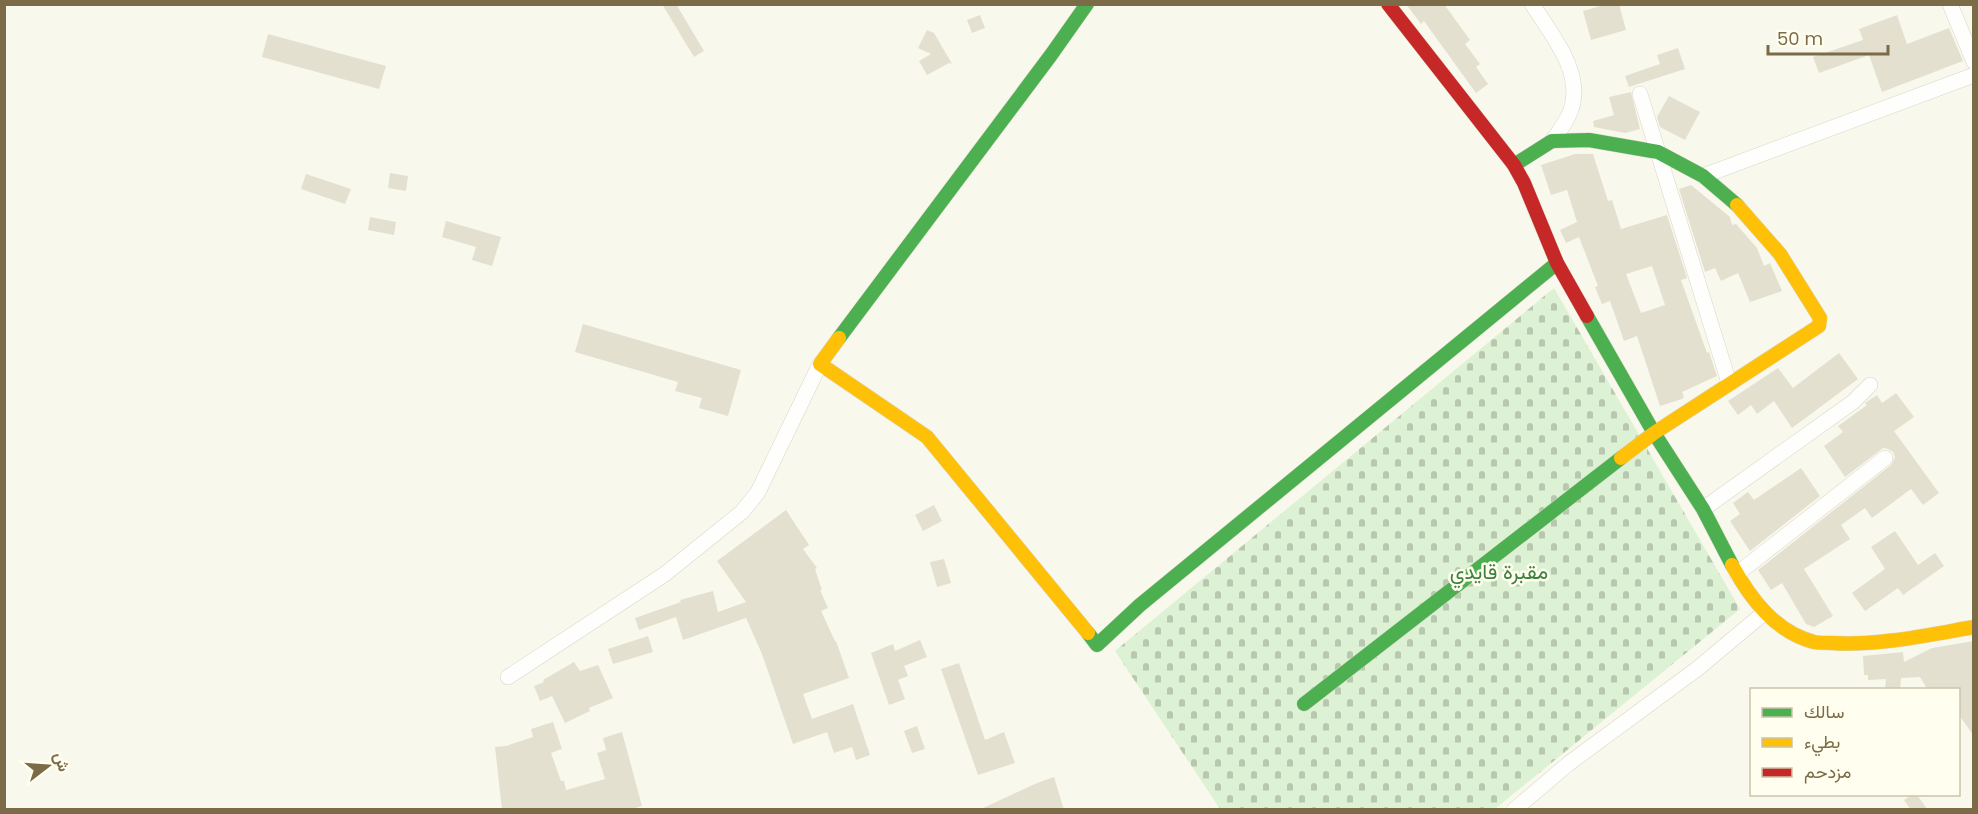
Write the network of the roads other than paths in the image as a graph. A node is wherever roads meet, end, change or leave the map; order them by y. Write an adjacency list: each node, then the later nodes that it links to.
1 (1087, 4): 13 (street)
2 (1533, 4): 8 (street)
3 (1950, 4): 5 (street)
4 (1391, 5): 10 (street)
5 (1974, 62)
6 (1974, 75): 11 (street)
7 (1640, 94): 9 (street)
8 (1552, 141): 9 (street); 10 (street)
9 (1658, 152): 11 (street); 14 (street)
10 (1514, 165): 12 (street)
11 (1703, 176): 14 (street)
12 (1557, 262): 13 (street); 16 (street)
13 (820, 364): 22 (street)
14 (1729, 384): 16 (street)
15 (1870, 385): 18 (street)
16 (1654, 432): 18 (street); 23 (street)
17 (1885, 458): 19 (street)
18 (1703, 509): 19 (street)
19 (1737, 574): 20 (street)
20 (1764, 613): 21 (street); 24 (street)
21 (1974, 627)
22 (508, 676)
23 (1305, 704)
24 (1514, 810)

